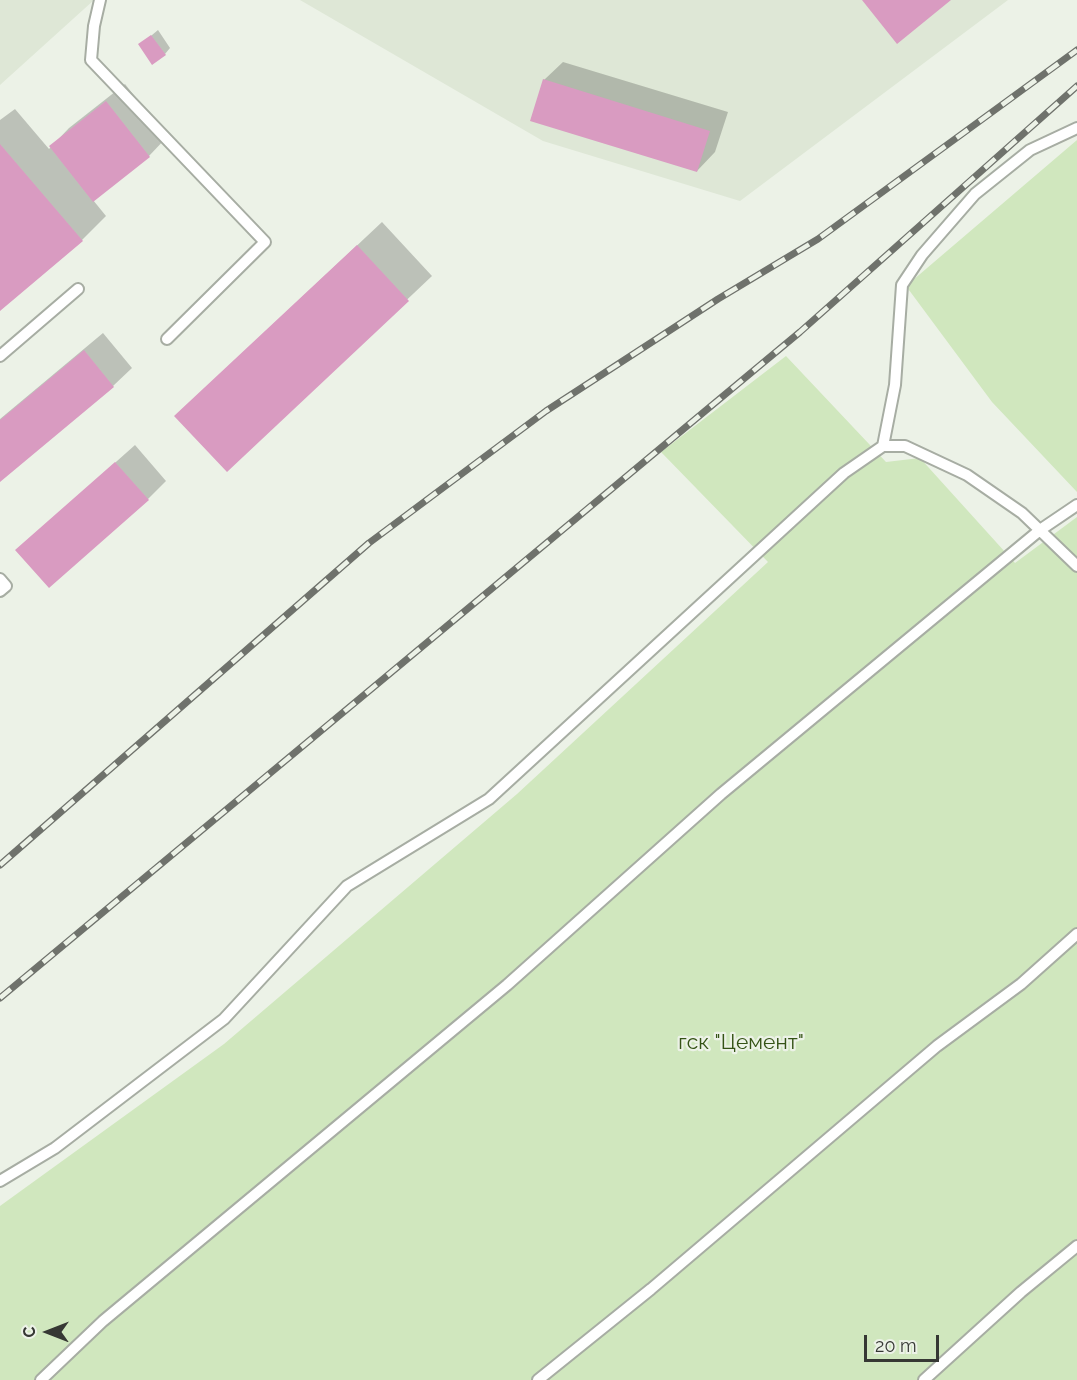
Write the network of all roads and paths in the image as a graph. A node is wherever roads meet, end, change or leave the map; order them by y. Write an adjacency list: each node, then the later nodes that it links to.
1 (100, 0): 4 (lane)
2 (1077, 128): 6 (lane)
3 (78, 289): 5 (lane)
4 (167, 339)
5 (0, 356)
6 (884, 446): 8 (lane); 13 (lane)
7 (1077, 505): 8 (lane)
8 (1040, 530): 9 (lane); 15 (lane)
9 (1077, 566)
10 (0, 579): 11 (lane)
11 (0, 591)
12 (1077, 934): 16 (lane)
13 (0, 1181)
14 (1077, 1246): 17 (lane)
15 (42, 1380)
16 (538, 1380)
17 (924, 1380)

